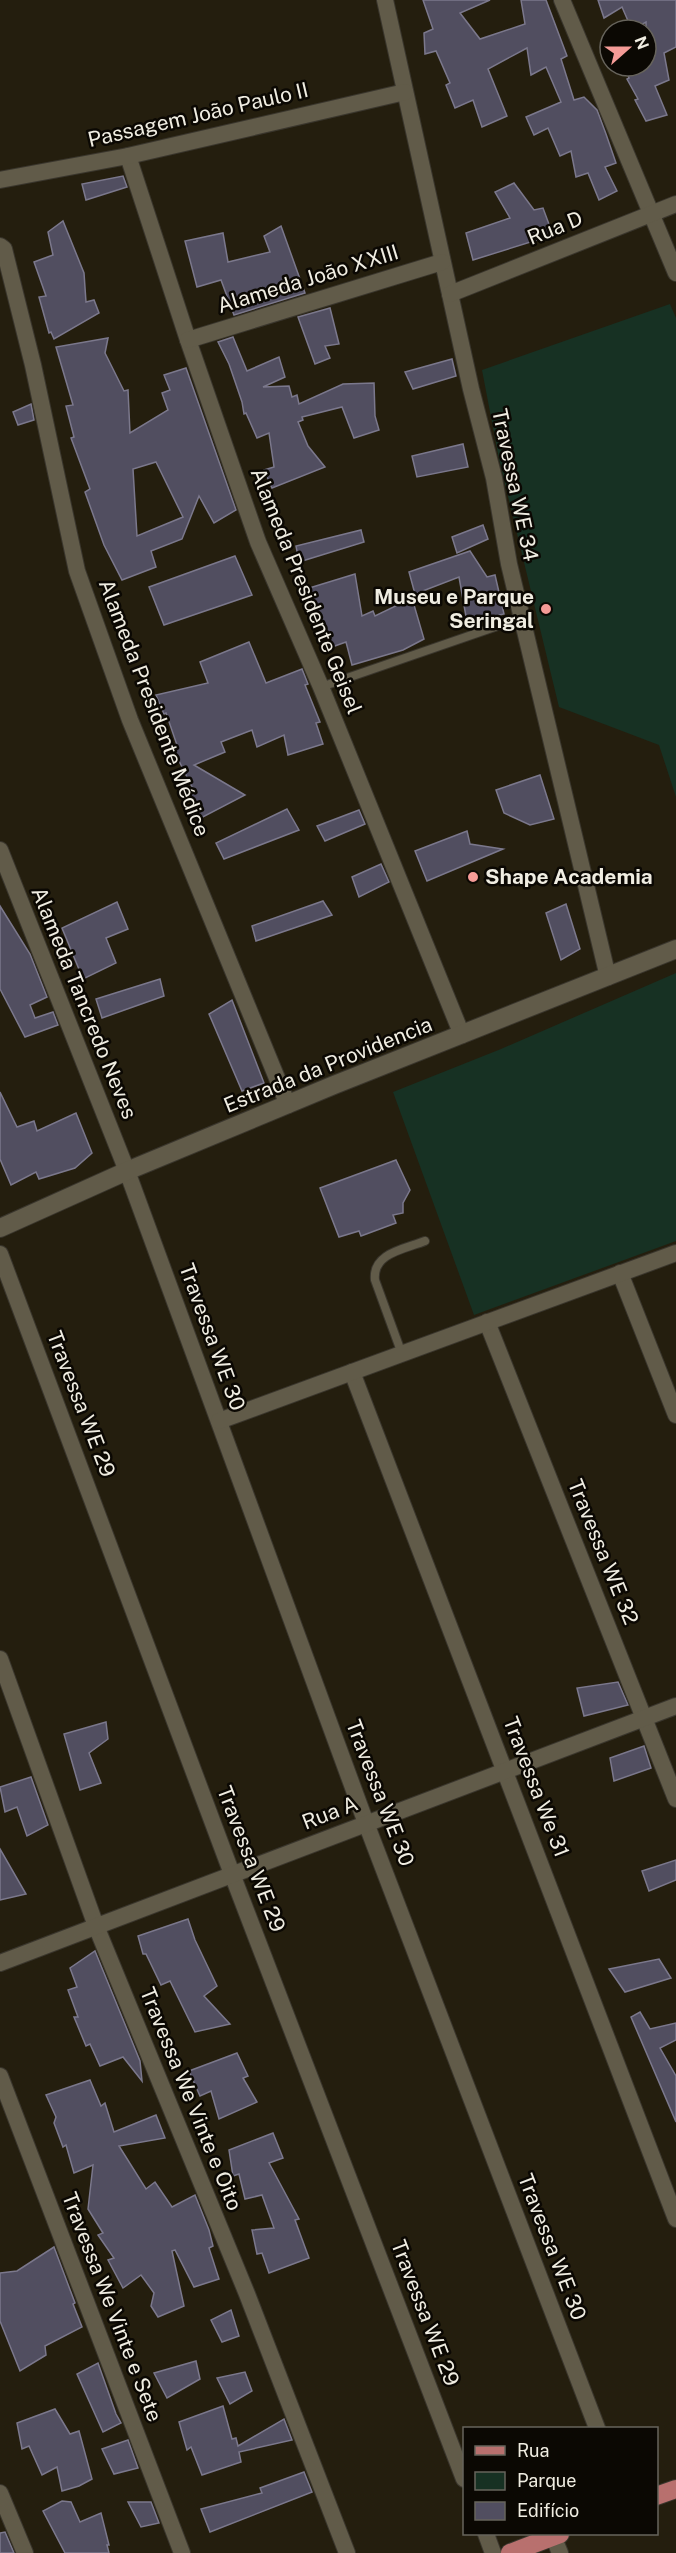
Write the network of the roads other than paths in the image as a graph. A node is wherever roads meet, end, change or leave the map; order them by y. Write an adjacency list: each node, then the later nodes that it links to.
1 (385, 0): 3 (street, Travessa WE 34)
2 (562, 0): 7 (street)
3 (405, 92): 4 (street, Passagem João Paulo II); 9 (street, Travessa WE 34)
4 (128, 156): 5 (street, Passagem João Paulo II); 12 (street, Alameda Presidente Geisel)
5 (0, 180)
6 (676, 204): 7 (street, Rua D)
7 (652, 214): 10 (street); 11 (street, Rua D)
8 (0, 246): 19 (street, Alameda Presidente Médice)
9 (442, 262): 11 (street, Travessa WE 34); 12 (street, Alameda João XXIII)
10 (676, 273)
11 (450, 294): 13 (street, Travessa WE 34)
12 (188, 340): 14 (street, Alameda Presidente Geisel)
13 (521, 618): 14 (lane); 17 (street, Travessa WE 34)
14 (321, 687): 18 (street, Alameda Presidente Geisel)
15 (0, 850): 20 (street, Alameda Tancredo Neves)
16 (676, 949): 17 (main road, Estrada da Providencia)
17 (608, 977): 18 (main road, Estrada da Providencia)
18 (462, 1035): 19 (main road, Estrada da Providencia)
19 (288, 1105): 20 (main road, Estrada da Providencia)
20 (126, 1171): 21 (main road, Estrada da Providencia); 30 (street, Travessa WE 30)
21 (0, 1228)
22 (425, 1241): 27 (lane)
23 (676, 1253): 25 (street)
24 (0, 1254): 37 (street, Travessa WE 29)
25 (620, 1273): 26 (street); 29 (street)
26 (487, 1322): 27 (street); 33 (street, Travessa WE 32)
27 (402, 1354): 28 (street)
28 (352, 1372): 30 (street); 34 (street, Travessa We 31)
29 (676, 1415)
30 (219, 1421): 36 (street, Travessa WE 30)
31 (0, 1659): 38 (street, Travessa We Vinte e Oito)
32 (676, 1706): 33 (street, Rua A)
33 (644, 1717): 34 (street, Rua A); 35 (street, Travessa WE 32)
34 (506, 1772): 36 (street, Rua A); 41 (street, Travessa We 31)
35 (676, 1799)
36 (366, 1823): 37 (street, Rua A); 42 (street, Travessa WE 30)
37 (232, 1874): 38 (street, Rua A); 43 (street, Travessa WE 29)
38 (96, 1926): 39 (street, Rua A); 51 (street, Travessa We Vinte e Oito)
39 (0, 1963)
40 (0, 2076): 50 (street, Travessa We Vinte e Sete)
41 (676, 2219)
42 (597, 2427)
43 (463, 2474)
44 (676, 2489): 46 (main road)
45 (0, 2494): 49 (street)
46 (658, 2496)
47 (486, 2535): 52 (street)
48 (558, 2541): 53 (main road)
49 (25, 2553)
50 (182, 2553)
51 (347, 2553)
52 (493, 2553)
53 (510, 2553)

